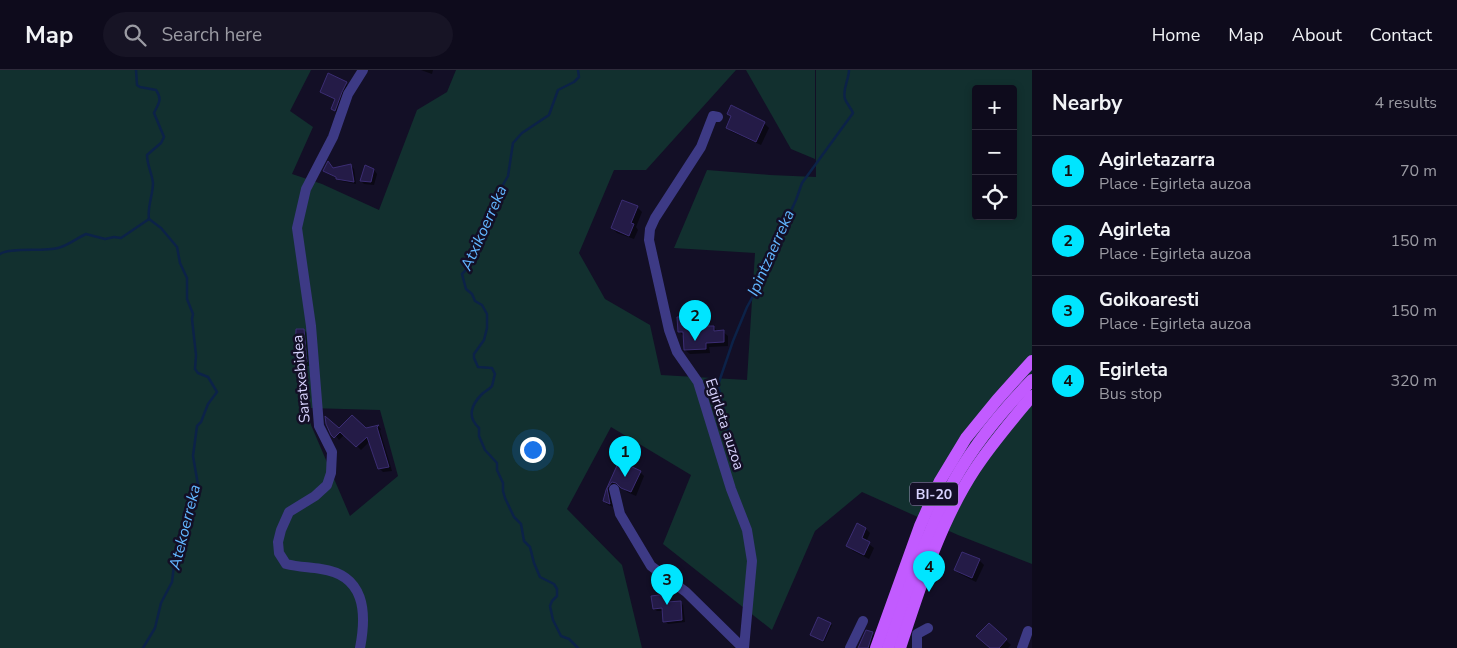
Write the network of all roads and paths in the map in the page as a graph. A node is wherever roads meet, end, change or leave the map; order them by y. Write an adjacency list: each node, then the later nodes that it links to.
1 (363, 70): 10 (street, Saratxebidea)
2 (718, 117): 11 (street, Egirleta auzoa)
3 (1032, 361): 13 (main road, BI-20)
4 (1032, 380): 14 (main road, BI-20)
5 (1032, 396): 15 (main road)
6 (614, 489): 11 (street, Egirleta auzoa)
7 (863, 620): 12 (street)
8 (924, 626): 16 (street)
9 (1028, 631): 17 (street)
10 (360, 648)
11 (743, 648)
12 (850, 648)
13 (876, 648)
14 (888, 648)
15 (900, 648)
16 (917, 648)
17 (1022, 648)

